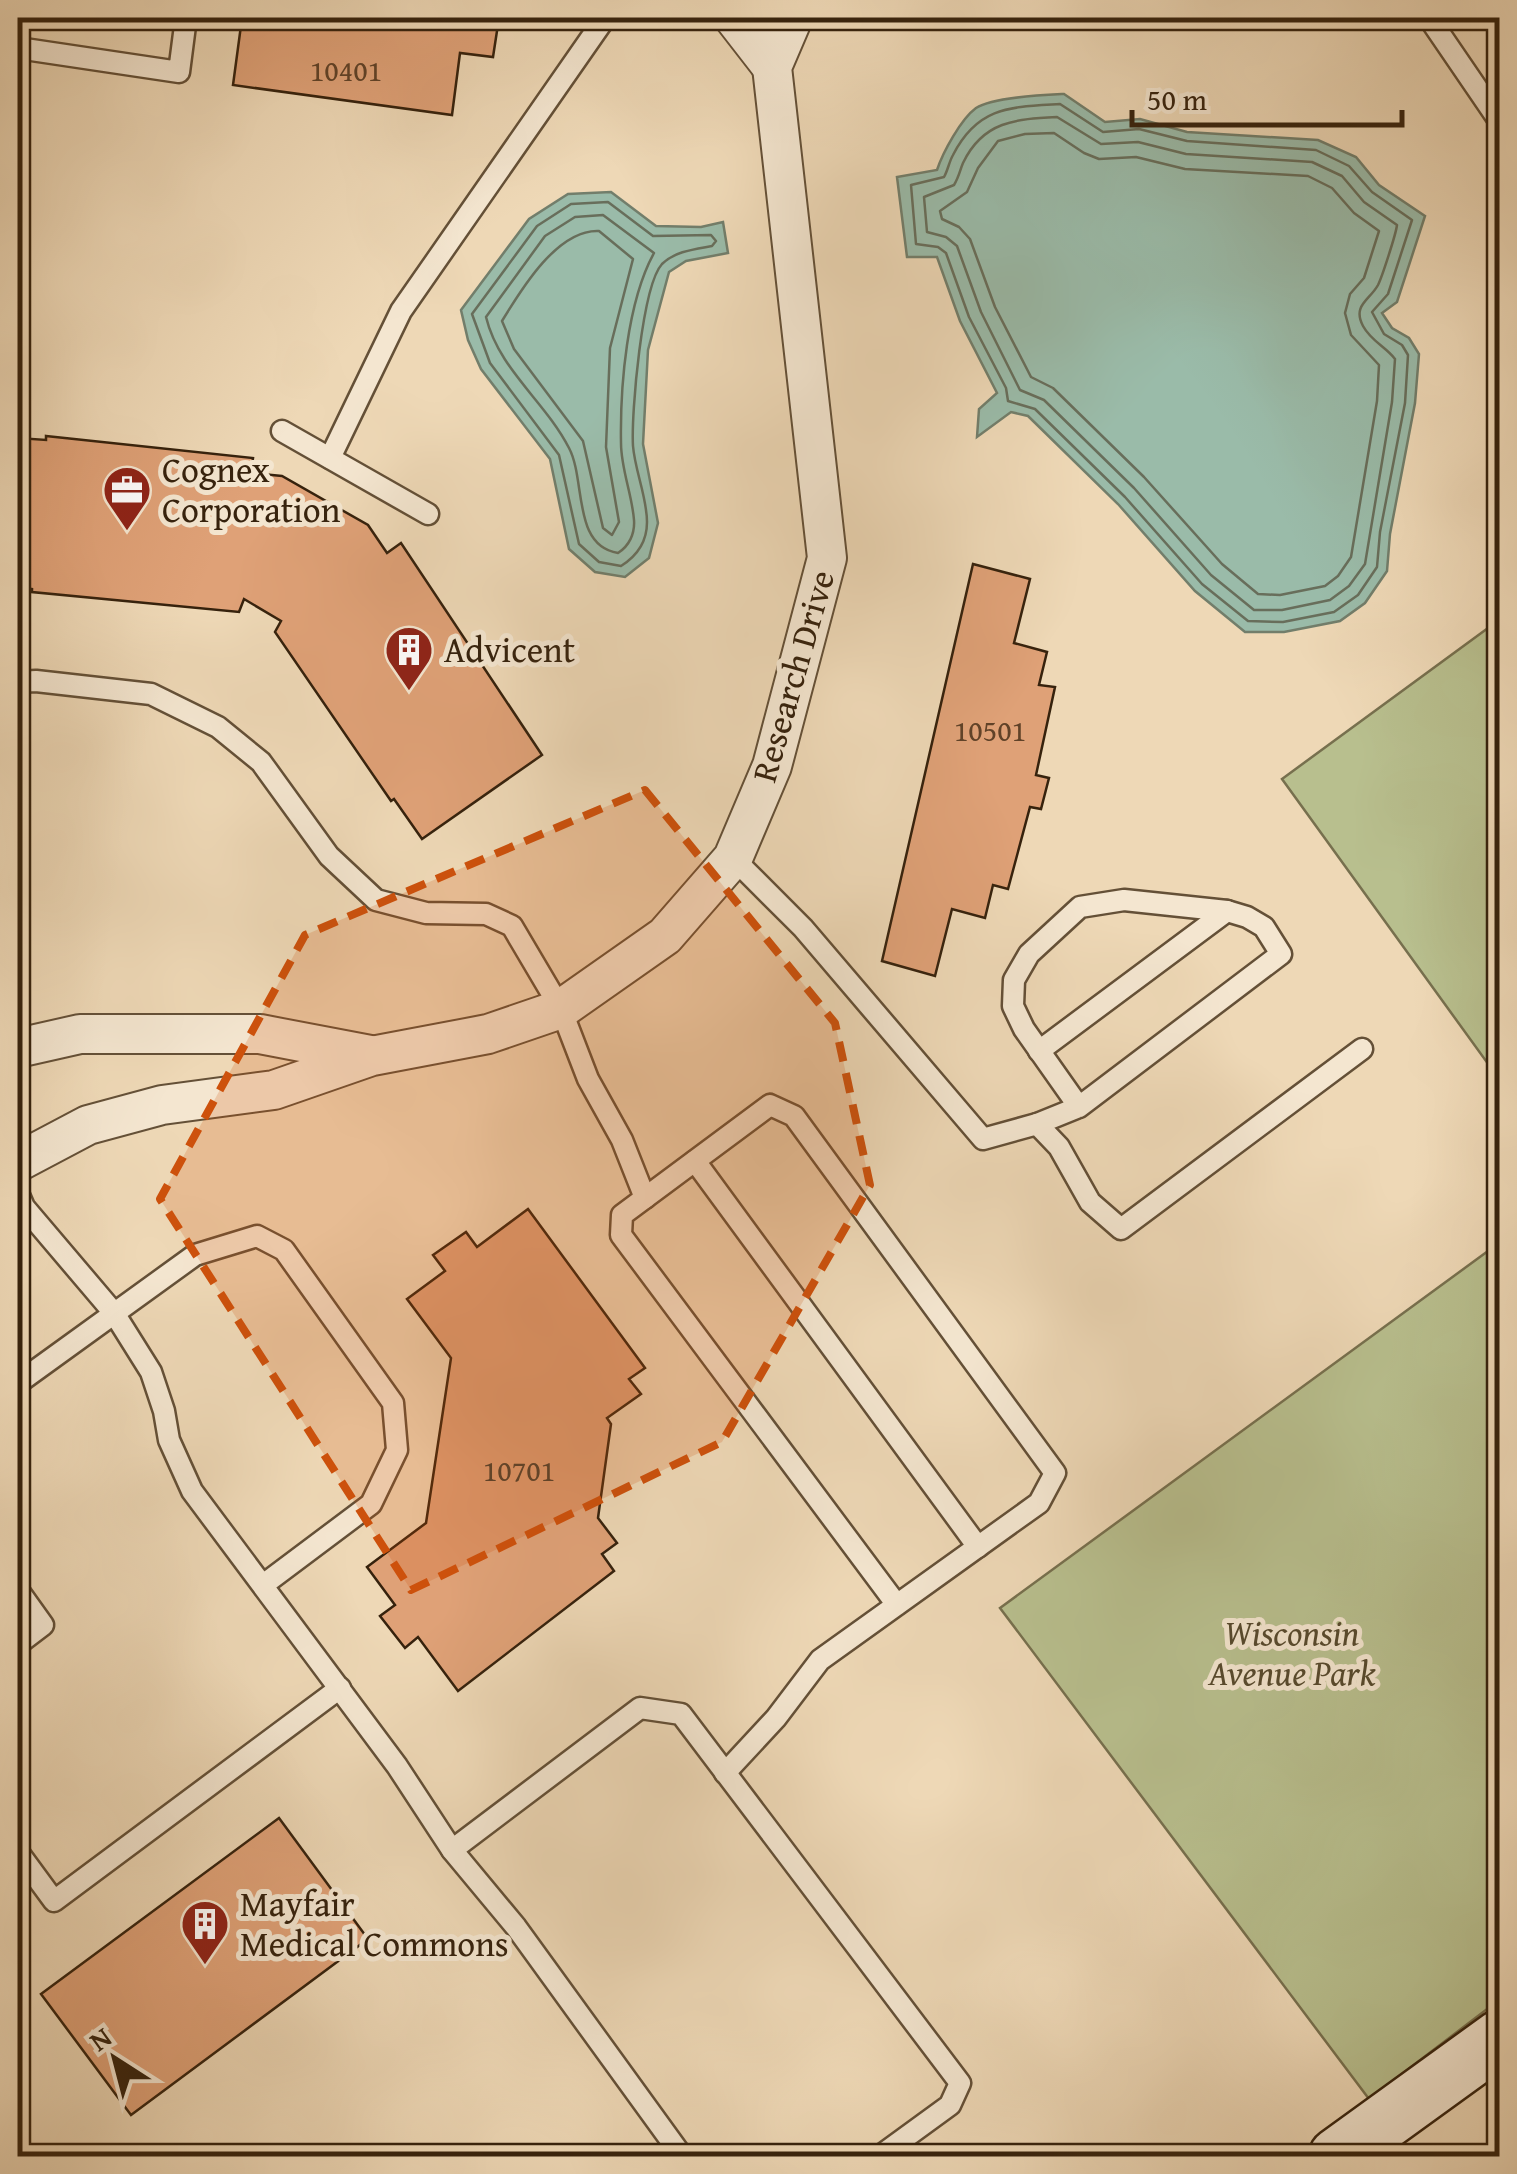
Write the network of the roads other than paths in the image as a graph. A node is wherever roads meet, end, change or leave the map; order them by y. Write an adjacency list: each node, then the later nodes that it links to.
1 (186, 18): 6 (lane)
2 (604, 18): 10 (lane)
3 (734, 18): 7 (street)
4 (793, 18): 7 (street, Research Drive)
5 (1429, 18): 8 (lane)
6 (18, 48)
7 (772, 67): 13 (street, Research Drive)
8 (1500, 122)
9 (282, 431): 10 (lane)
10 (330, 458): 11 (lane)
11 (428, 514)
12 (18, 682): 15 (lane)
13 (733, 858): 15 (street, Research Drive); 21 (lane)
14 (1227, 911): 18 (lane); 18 (lane); 20 (lane)
15 (561, 1009): 19 (street, Research Drive); 25 (lane)
16 (18, 1048): 19 (street, Research Drive)
17 (1362, 1049): 21 (lane)
18 (1039, 1050): 20 (lane)
19 (372, 1056): 23 (street, Research Drive)
20 (1079, 1107): 21 (lane)
21 (1037, 1124)
22 (694, 1161): 25 (lane); 28 (lane); 28 (lane)
23 (18, 1162)
24 (18, 1194): 26 (lane)
25 (645, 1198): 31 (lane)
26 (114, 1313): 27 (lane); 29 (lane); 29 (lane)
27 (18, 1384)
28 (978, 1547): 31 (lane)
29 (263, 1585): 33 (lane)
30 (18, 1590): 32 (lane)
31 (897, 1606): 34 (lane)
32 (18, 1644)
33 (340, 1688): 35 (lane); 36 (lane)
34 (725, 1773): 35 (lane); 39 (lane)
35 (452, 1850): 38 (lane)
36 (18, 1852)
37 (1500, 2038): 40 (main road)
38 (682, 2156)
39 (880, 2156)
40 (1337, 2156)

